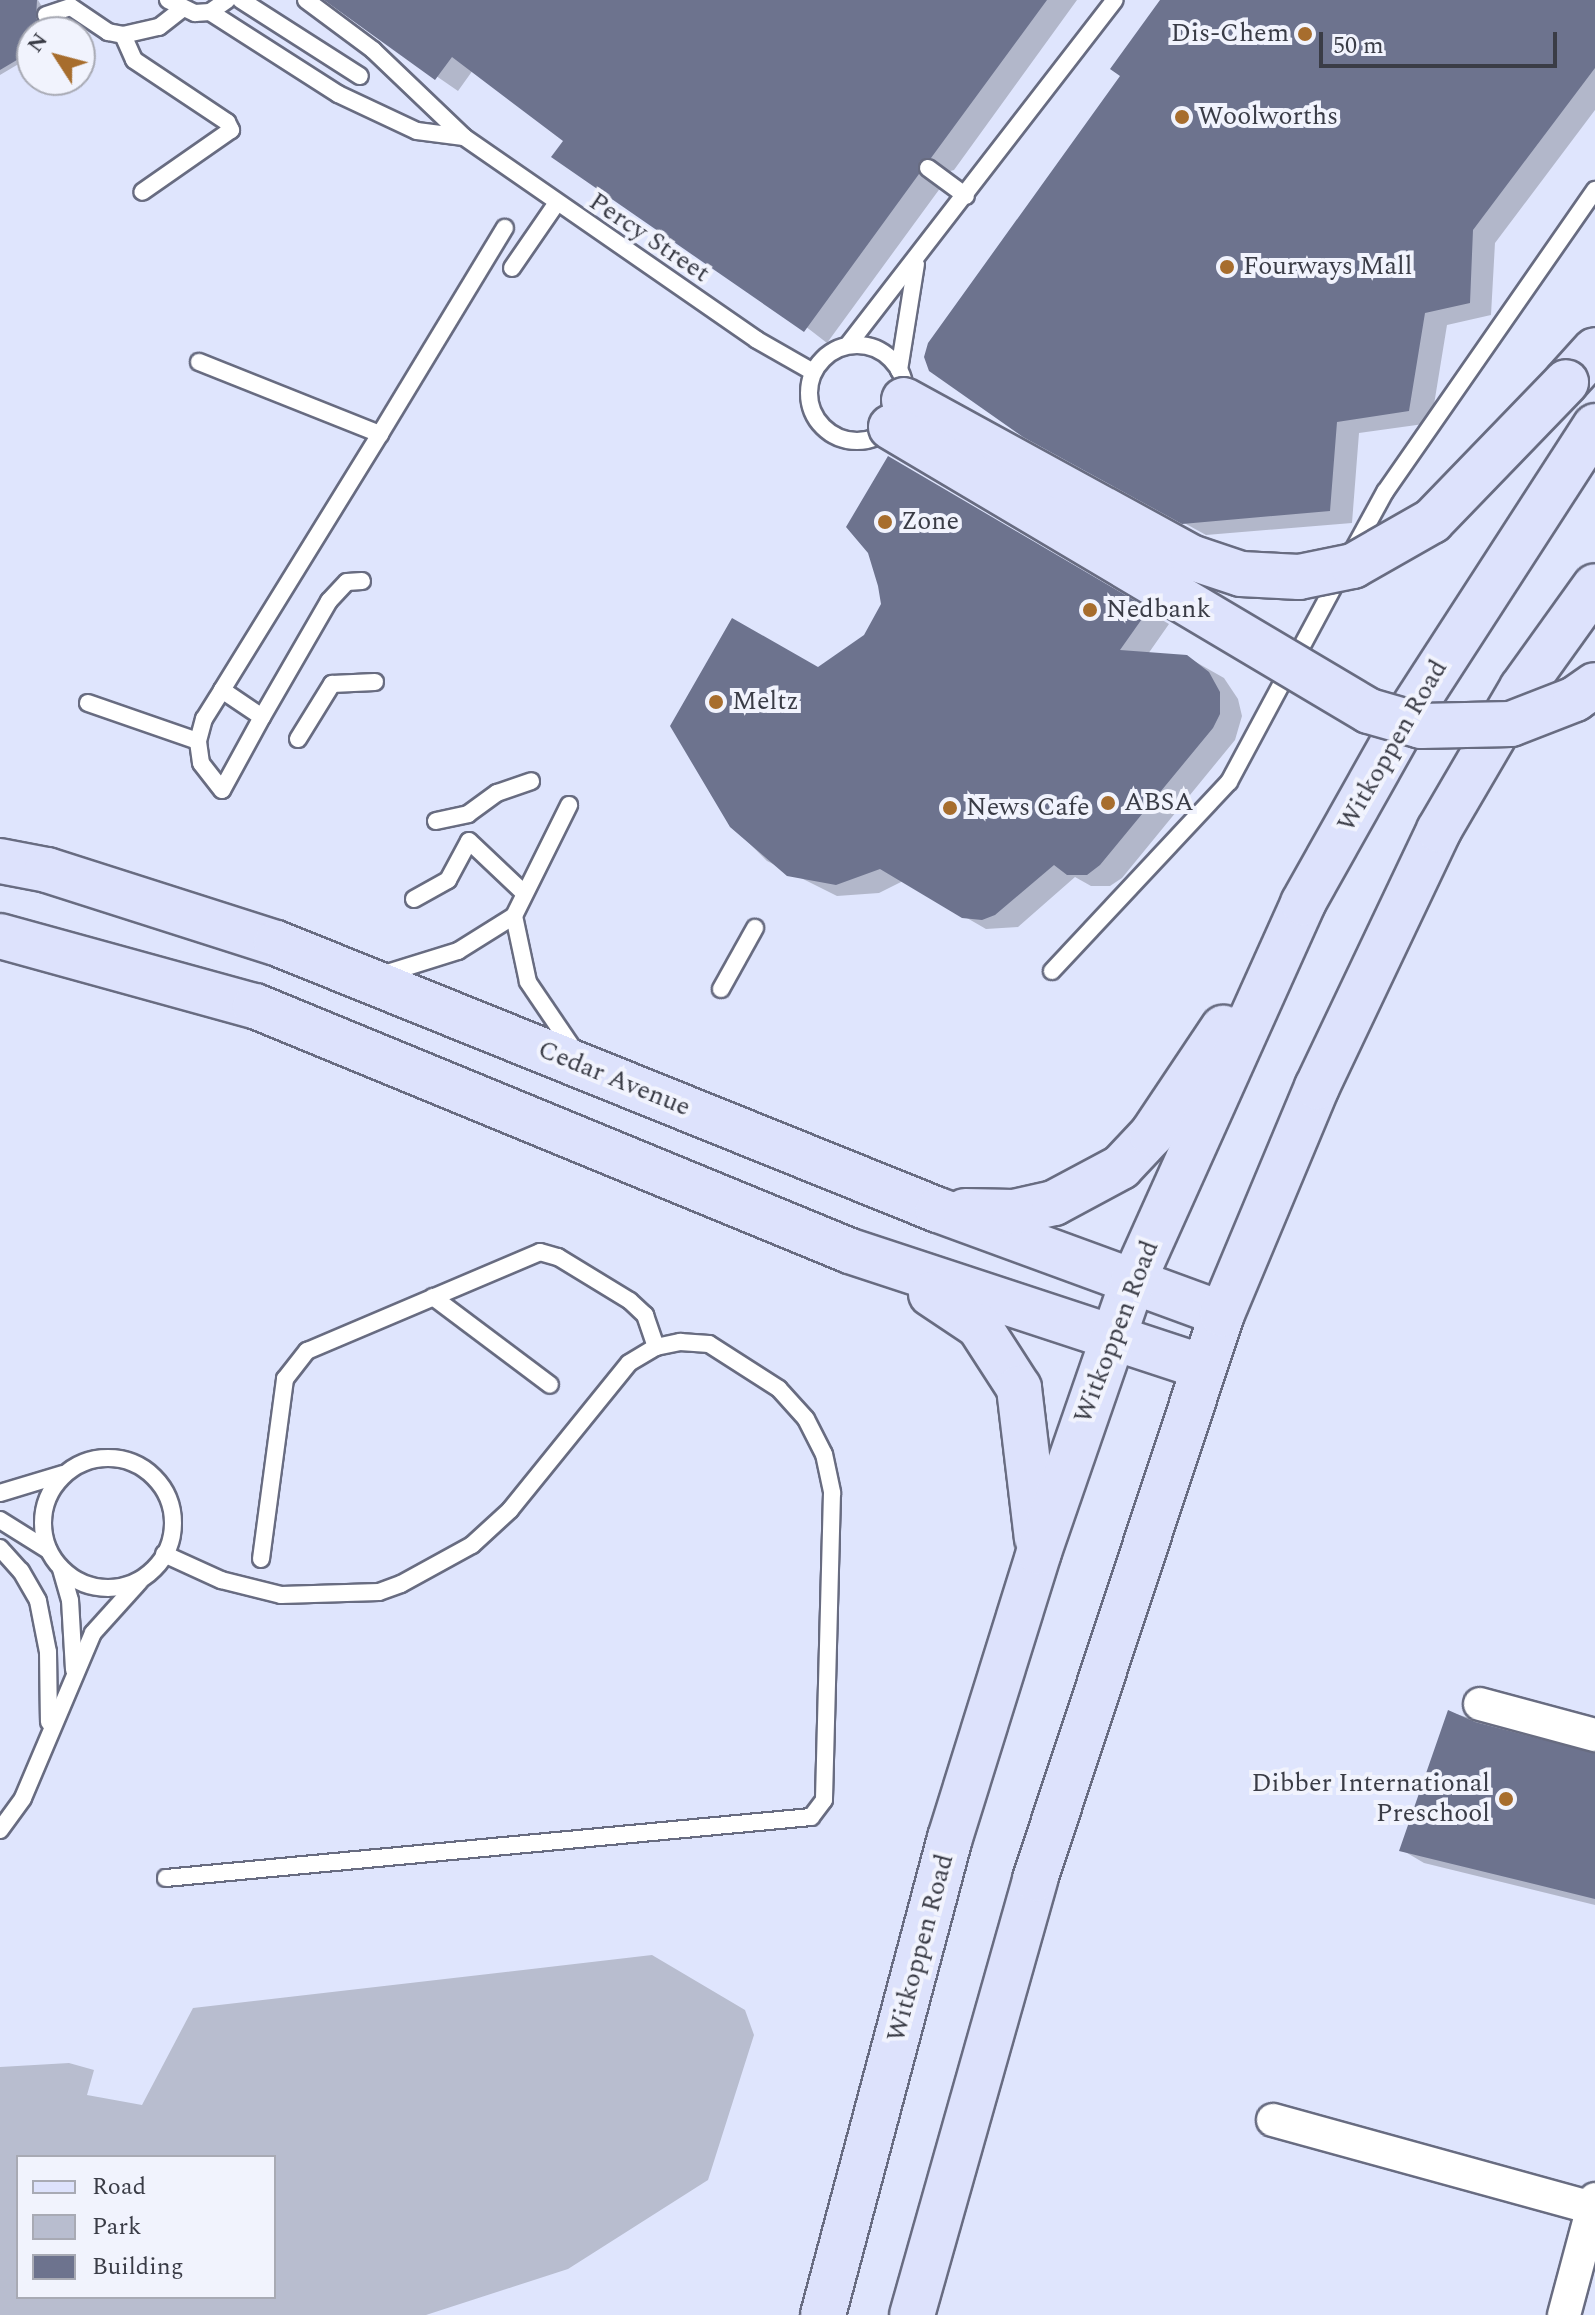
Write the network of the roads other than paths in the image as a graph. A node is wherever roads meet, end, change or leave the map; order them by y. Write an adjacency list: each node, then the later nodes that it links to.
1 (227, 0): 6 (lane)
2 (241, 0): 9 (lane)
3 (306, 0): 10 (lane, Percy Street)
4 (1115, 0): 14 (lane)
5 (174, 5): 6 (lane); 8 (lane)
6 (210, 12): 10 (lane, Percy Street)
7 (46, 15): 8 (lane)
8 (123, 35): 13 (lane)
9 (360, 76)
10 (464, 137): 15 (lane, Percy Street)
11 (928, 168): 14 (lane)
12 (1595, 190): 47 (lane)
13 (142, 192)
14 (966, 196): 17 (lane)
15 (556, 204): 18 (lane); 22 (lane, Percy Street)
16 (505, 228): 25 (lane)
17 (916, 262): 19 (lane); 23 (lane)
18 (512, 268)
19 (848, 345): 22 (lane); 23 (lane)
20 (1595, 350): 23 (main road, bridge)
21 (199, 362): 25 (lane)
22 (813, 372): 23 (lane)
23 (898, 399): 29 (main road, bridge)
24 (1595, 426): 43 (main road, Witkoppen Road)
25 (380, 434): 30 (lane)
26 (362, 581): 32 (lane)
27 (1595, 586): 55 (main road)
28 (375, 682): 33 (lane)
29 (1595, 685)
30 (222, 690): 32 (lane); 34 (lane)
31 (88, 703): 34 (lane)
32 (262, 717): 34 (lane)
33 (298, 739)
34 (198, 741)
35 (531, 781): 37 (lane)
36 (569, 805): 41 (lane)
37 (436, 821)
38 (0, 852): 40 (main road)
39 (0, 861): 40 (main road, Cedar Avenue)
40 (47, 870): 48 (main road, Cedar Avenue)
41 (524, 893): 42 (lane); 44 (lane)
42 (414, 899)
43 (1303, 903): 51 (main road); 53 (main road, Witkoppen Road)
44 (514, 916): 48 (lane); 50 (lane)
45 (755, 928): 49 (lane)
46 (3, 938): 52 (main road)
47 (1052, 971)
48 (368, 980): 50 (main road, Cedar Avenue)
49 (721, 989)
50 (587, 1068): 51 (main road, Cedar Avenue)
51 (938, 1210): 53 (main road, Cedar Avenue)
52 (850, 1251): 56 (main road); 65 (main road)
53 (1132, 1284): 55 (main road, Cedar Avenue); 56 (main road, Witkoppen Road)
54 (433, 1297): 57 (lane); 59 (lane); 67 (lane)
55 (1222, 1314): 58 (main road)
56 (1111, 1338): 58 (main road); 65 (main road, Witkoppen Road)
57 (656, 1347): 66 (lane); 75 (lane)
58 (1202, 1367): 79 (main road)
59 (550, 1385)
60 (65, 1473): 61 (lane); 64 (lane); 66 (lane)
61 (0, 1493)
62 (0, 1520): 64 (lane)
63 (0, 1548): 72 (lane)
64 (48, 1550): 68 (lane)
65 (1039, 1552): 78 (main road, Witkoppen Road)
66 (164, 1554): 69 (lane)
67 (261, 1559)
68 (61, 1569): 69 (lane); 70 (lane)
69 (143, 1578): 70 (lane)
70 (74, 1671): 72 (lane)
71 (1480, 1704): 73 (street)
72 (49, 1732): 74 (lane)
73 (1595, 1735)
74 (0, 1830)
75 (166, 1878)
76 (1273, 2120): 77 (street)
77 (1594, 2203): 80 (street)
78 (823, 2315)
79 (912, 2315)
80 (1564, 2315)

